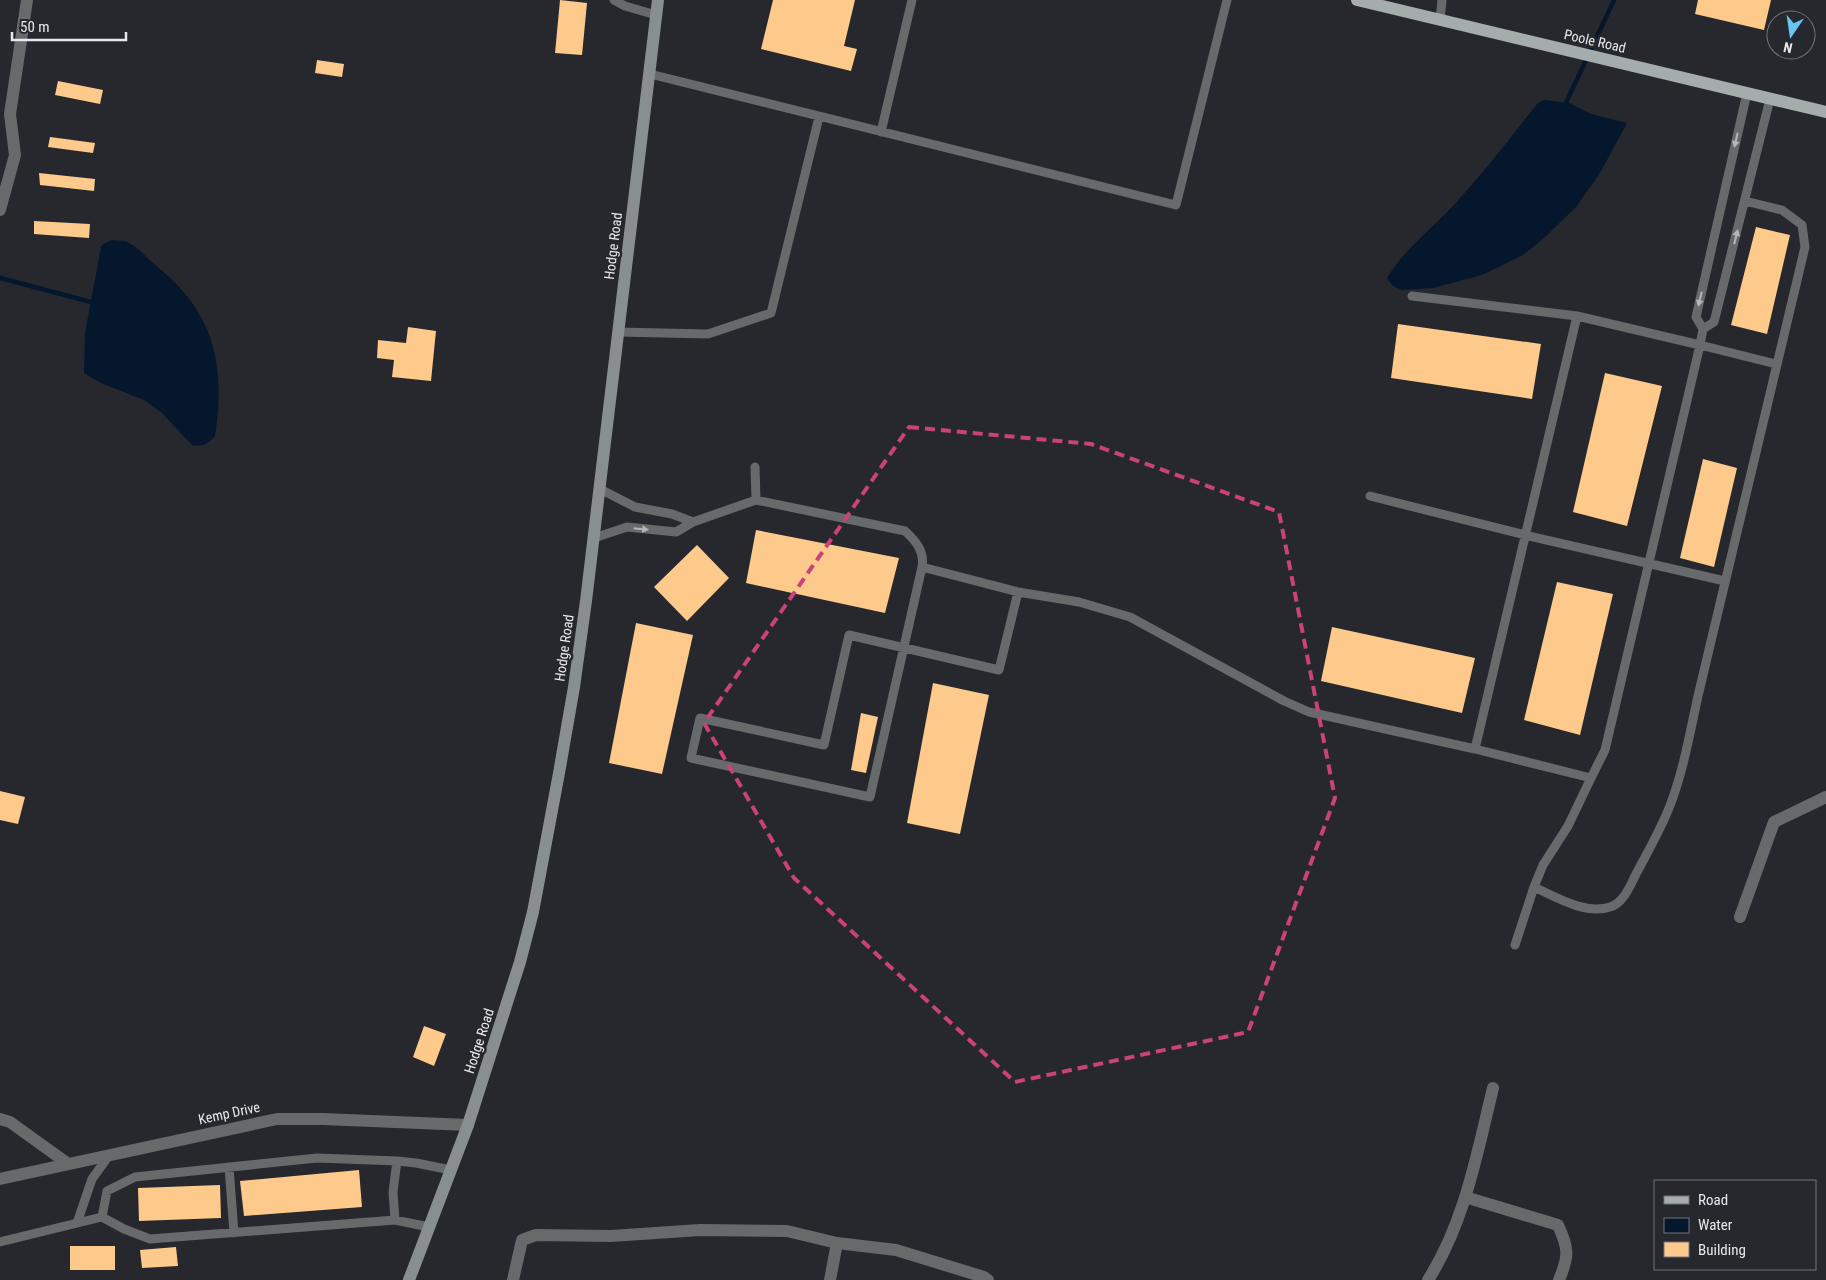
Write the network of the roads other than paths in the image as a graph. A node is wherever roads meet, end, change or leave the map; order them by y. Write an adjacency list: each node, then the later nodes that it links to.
1 (27, 0): 14 (street)
2 (614, 0): 8 (lane)
3 (658, 0): 8 (main road, Hodge Road)
4 (912, 0): 16 (lane)
5 (1227, 0): 16 (lane)
6 (1357, 0): 9 (main road, Poole Road)
7 (1442, 0): 9 (lane)
8 (656, 15): 10 (main road, Hodge Road)
9 (1440, 20): 11 (main road, Poole Road)
10 (650, 74): 15 (lane); 22 (main road, Hodge Road)
11 (1747, 93): 12 (main road, Poole Road); 21 (lane, one-way to 21)
12 (1770, 98): 13 (main road, Poole Road); 17 (lane)
13 (1826, 112)
14 (5, 113): 18 (street)
15 (819, 117): 16 (lane); 22 (lane)
16 (881, 132)
17 (1744, 201): 21 (lane, one-way to 17); 24 (lane)
18 (0, 210)
19 (1412, 296): 20 (lane)
20 (1576, 316): 23 (lane); 30 (lane)
21 (1703, 329): 23 (lane)
22 (618, 332): 26 (main road, Hodge Road)
23 (1700, 345): 24 (lane); 32 (lane)
24 (1776, 364): 34 (lane)
25 (754, 466): 28 (lane)
26 (600, 489): 29 (lane); 31 (main road, Hodge Road)
27 (1370, 496): 30 (lane)
28 (756, 500): 29 (lane); 33 (lane)
29 (693, 522): 31 (lane, one-way to 29)
30 (1525, 534): 32 (lane); 37 (lane)
31 (594, 538): 45 (main road, Hodge Road)
32 (1649, 563): 34 (lane); 38 (lane)
33 (922, 567): 35 (lane); 36 (lane)
34 (1725, 581): 40 (lane)
35 (1018, 592): 36 (lane); 37 (lane)
36 (904, 648): 36 (lane)
37 (1475, 749): 38 (lane)
38 (1592, 778): 40 (lane)
39 (1826, 796): 41 (street)
40 (1534, 887): 42 (lane)
41 (1740, 917)
42 (1515, 945)
43 (1493, 1088): 52 (street)
44 (0, 1119): 48 (street)
45 (468, 1125): 46 (street, Kemp Drive); 50 (main road, Hodge Road)
46 (110, 1154): 48 (street, Kemp Drive); 55 (lane)
47 (397, 1161): 49 (lane); 50 (lane); 54 (lane)
48 (67, 1163): 51 (street, Kemp Drive)
49 (229, 1167): 53 (lane); 57 (lane)
50 (450, 1170): 56 (main road, Hodge Road)
51 (0, 1179)
52 (1466, 1197): 64 (street); 65 (street)
53 (102, 1217): 55 (lane); 57 (lane)
54 (395, 1220): 56 (lane); 57 (lane)
55 (78, 1223): 58 (lane)
56 (430, 1227): 60 (main road, Hodge Road)
57 (234, 1233)
58 (0, 1242)
59 (837, 1243): 61 (street); 62 (street); 63 (street)
60 (409, 1280)
61 (513, 1280)
62 (830, 1280)
63 (988, 1280)
64 (1428, 1280)
65 (1560, 1280)

